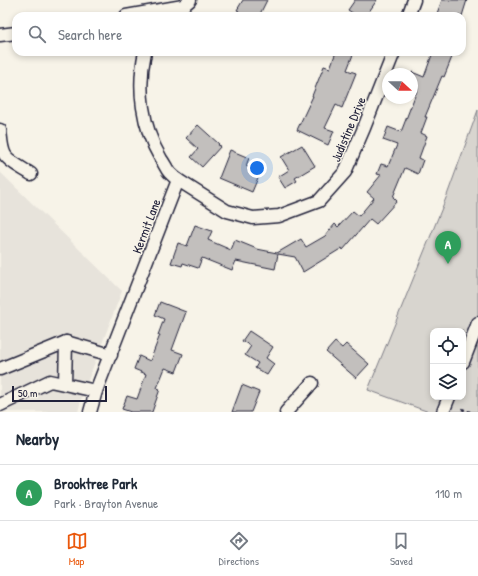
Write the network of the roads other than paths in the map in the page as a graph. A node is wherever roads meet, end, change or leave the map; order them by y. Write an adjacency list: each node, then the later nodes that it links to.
1 (190, 0): 3 (street)
2 (414, 0): 4 (street)
3 (163, 12)
4 (410, 12)
5 (12, 34): 6 (street)
6 (0, 35)
7 (144, 56): 11 (street)
8 (392, 56): 11 (street, Judistine Drive)
9 (0, 130): 10 (street)
10 (31, 174)
11 (178, 180): 15 (street, Kermit Lane)
12 (478, 323): 14 (street)
13 (66, 342): 15 (street); 16 (street); 18 (street)
14 (466, 354)
15 (111, 355): 19 (street, Kermit Lane)
16 (0, 369)
17 (312, 383): 23 (street)
18 (65, 384): 19 (street); 21 (street)
19 (96, 392): 22 (street, Kermit Lane)
20 (448, 400): 24 (street)
21 (0, 405)
22 (90, 412)
23 (286, 412)
24 (443, 412)

